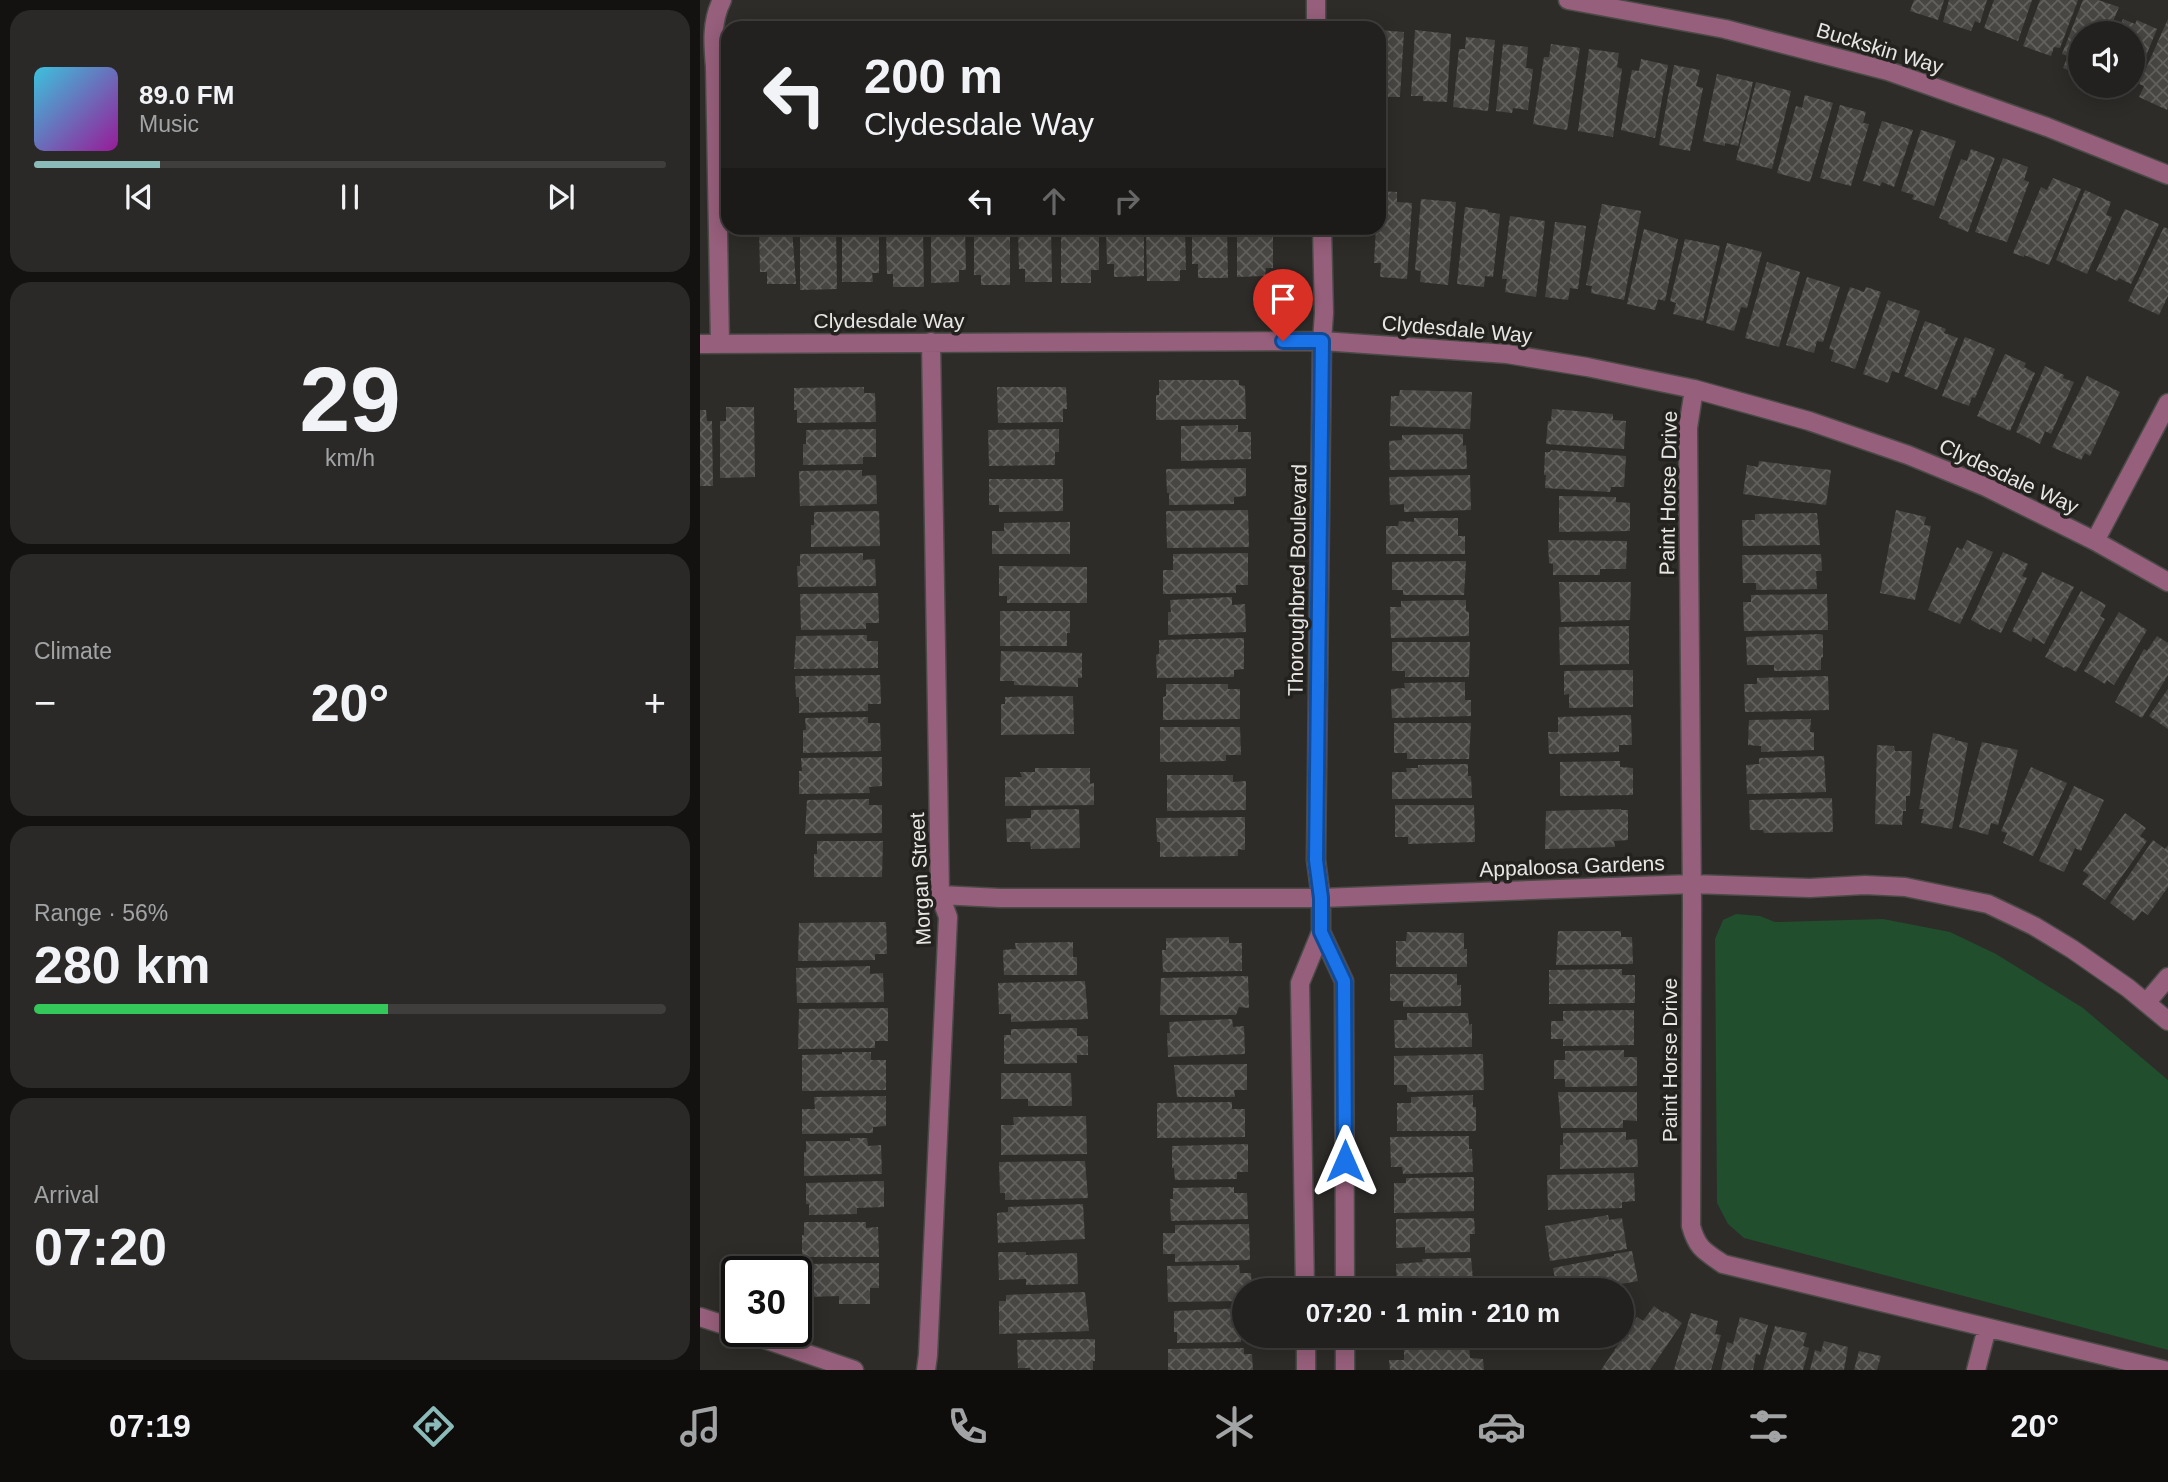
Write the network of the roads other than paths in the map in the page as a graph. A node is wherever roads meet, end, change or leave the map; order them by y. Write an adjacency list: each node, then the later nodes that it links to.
1 (722, 0): 10 (street)
2 (1316, 0): 4 (street)
3 (1568, 0): 5 (street, Buckskin Way)
4 (1316, 21)
5 (2168, 175)
6 (1322, 235): 7 (street, Thoroughbred Boulevard)
7 (1322, 341): 8 (street, Clydesdale Way); 11 (street, Clydesdale Way); 17 (street, Thoroughbred Boulevard)
8 (931, 342): 10 (street, Clydesdale Way); 16 (street, Morgan Street)
9 (700, 344): 10 (street, Clydesdale Way)
10 (720, 344)
11 (1694, 389): 13 (street, Clydesdale Way); 15 (street, Paint Horse Drive)
12 (2168, 403): 13 (street)
13 (2095, 541): 14 (street, Clydesdale Way)
14 (2168, 582)
15 (1692, 884): 17 (street, Appaloosa Gardens); 20 (street, Appaloosa Gardens); 26 (street, Paint Horse Drive)
16 (940, 895): 17 (street, Appaloosa Gardens); 31 (street, Morgan Street)
17 (1321, 898): 18 (street, Thoroughbred Boulevard)
18 (1321, 932): 22 (street, Thoroughbred Boulevard); 23 (street, Thoroughbred Boulevard)
19 (2168, 977): 20 (street)
20 (2146, 1003): 21 (street, Appaloosa Gardens)
21 (2168, 1021)
22 (1305, 1278)
23 (1345, 1278)
24 (700, 1317): 25 (street)
25 (721, 1324)
26 (1987, 1328): 34 (street); 35 (street, Paint Horse Drive)
27 (788, 1347): 30 (street)
28 (1306, 1348): 32 (street)
29 (1345, 1348): 33 (street)
30 (855, 1370)
31 (926, 1370)
32 (1306, 1370)
33 (1345, 1370)
34 (1976, 1370)
35 (2164, 1370)

